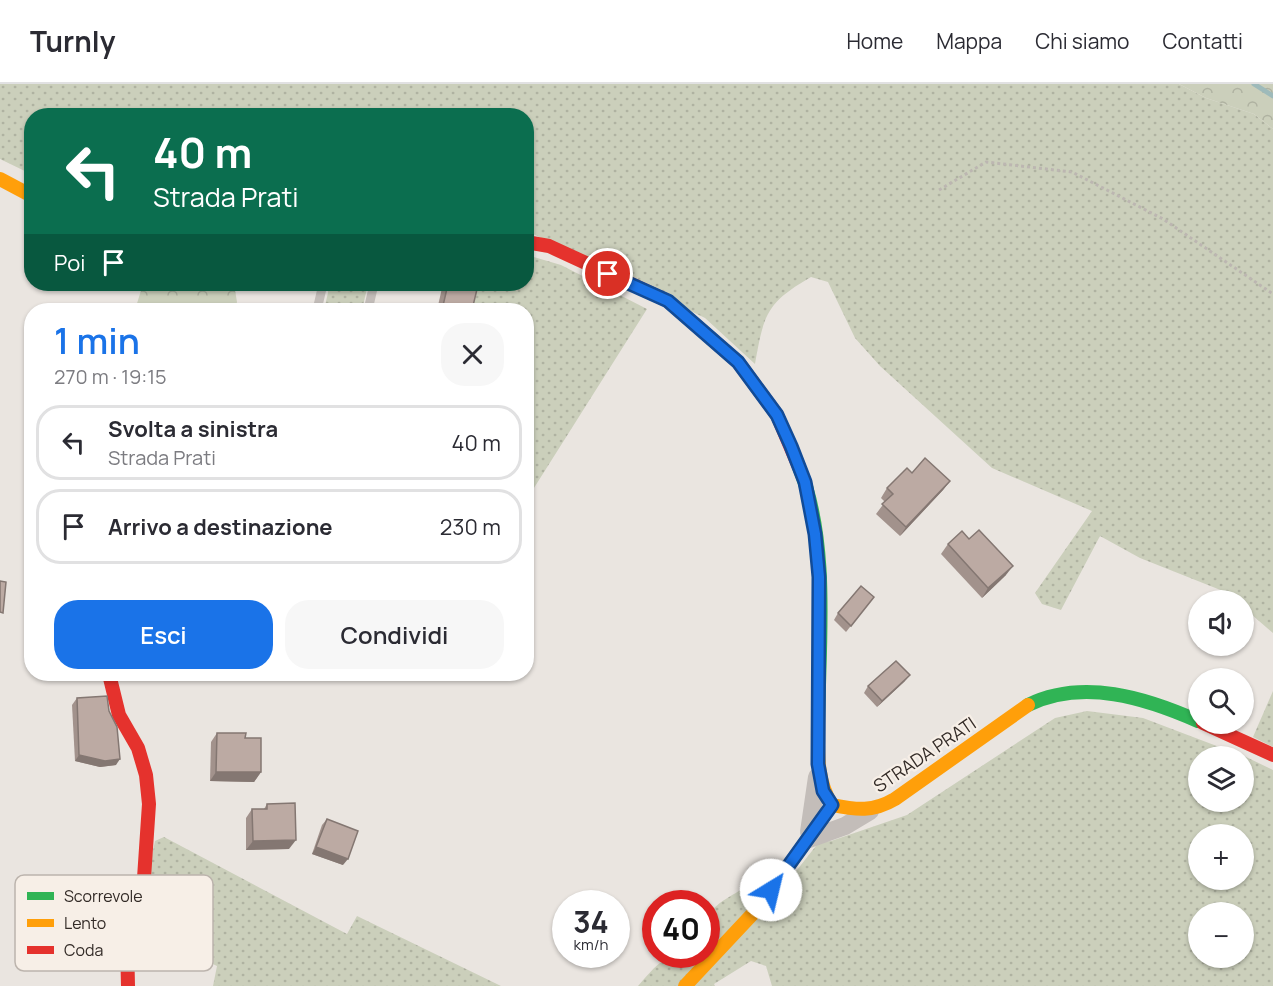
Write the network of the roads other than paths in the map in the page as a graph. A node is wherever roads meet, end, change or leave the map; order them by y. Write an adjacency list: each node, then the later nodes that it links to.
1 (0, 179): 2 (street)
2 (24, 192)
3 (534, 243): 8 (street)
4 (111, 681): 12 (street)
5 (1188, 717): 10 (street, STRADA PRATI)
6 (1227, 734): 7 (street)
7 (1273, 755)
8 (818, 764): 9 (street); 11 (street)
9 (832, 805): 10 (street, STRADA PRATI); 11 (street)
10 (871, 811): 11 (street)
11 (807, 840): 15 (street)
12 (144, 875)
13 (128, 971): 14 (street)
14 (128, 986)
15 (685, 986)

